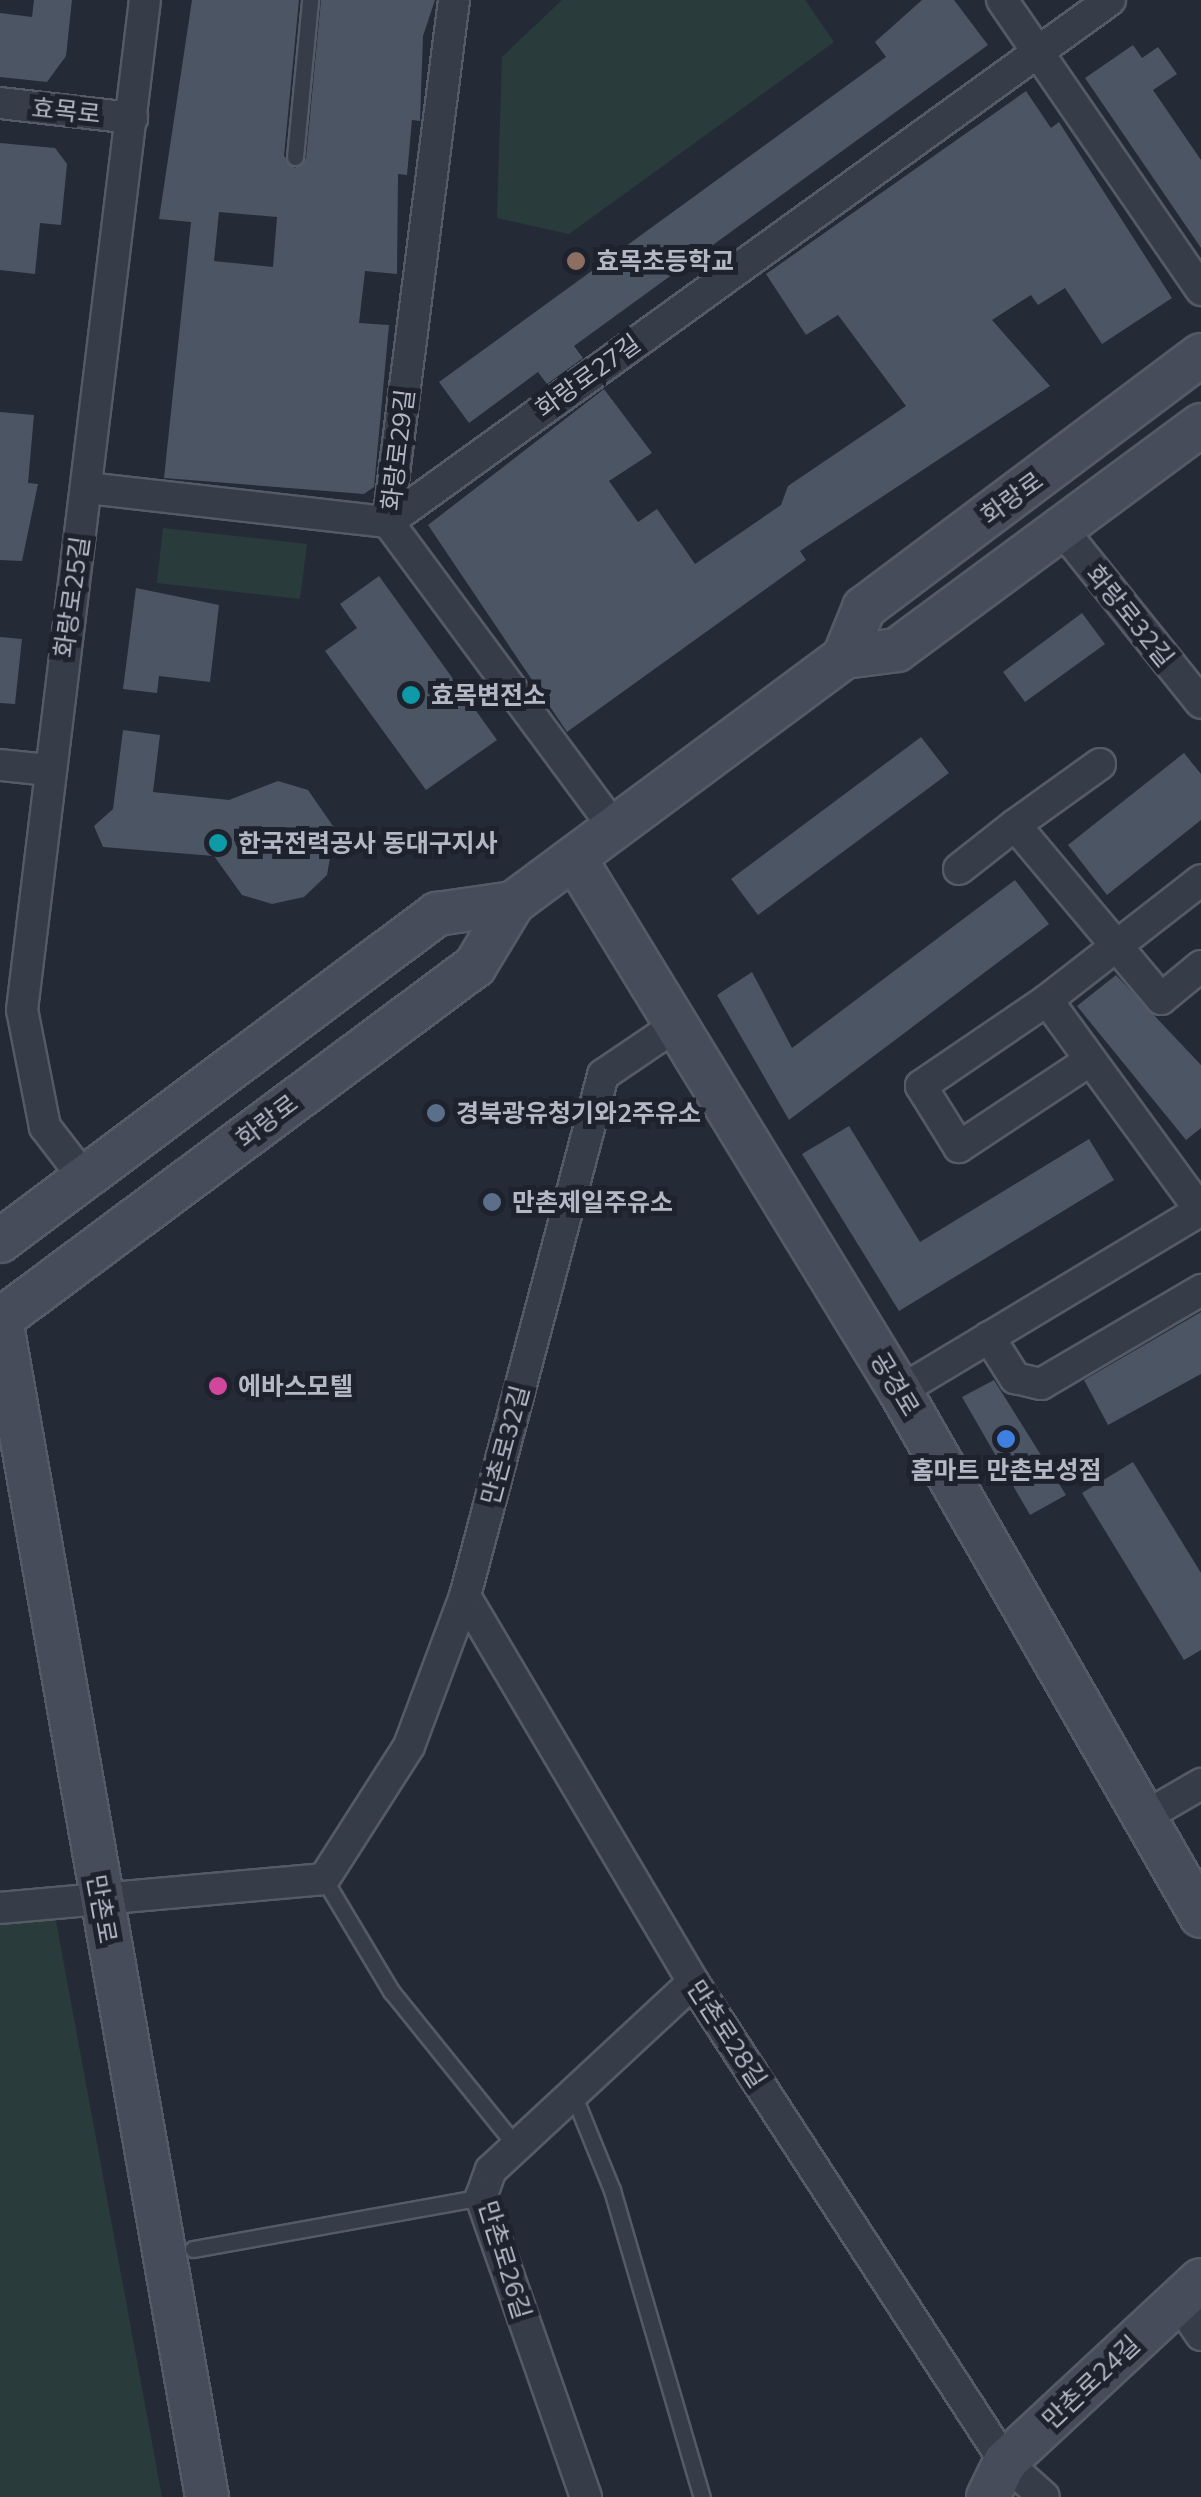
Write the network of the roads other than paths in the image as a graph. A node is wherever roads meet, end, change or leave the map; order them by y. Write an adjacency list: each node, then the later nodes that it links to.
1 (145, 0): 8 (street, 화랑로25길)
2 (310, 0): 9 (lane)
3 (454, 0): 14 (street, 화랑로29길)
4 (1002, 0): 6 (street)
5 (1110, 0): 6 (street, 화랑로27길)
6 (1034, 57): 10 (street); 14 (street, 화랑로27길)
7 (0, 104): 8 (street, 효목로)
8 (132, 118): 13 (street, 화랑로25길)
9 (295, 157)
10 (1201, 290)
11 (1201, 355): 16 (main road, 화랑로)
12 (1201, 425): 15 (main road, 화랑로)
13 (88, 488): 14 (street); 20 (street, 화랑로25길)
14 (388, 522): 22 (street, 화랑로29길)
15 (1061, 528): 16 (main road, 화랑로); 17 (street, 화랑로32길)
16 (844, 658): 22 (main road, 화랑로)
17 (1201, 702)
18 (0, 764): 20 (street)
19 (1100, 764): 21 (street)
20 (48, 770): 32 (street, 화랑로25길)
21 (1015, 825): 24 (street); 27 (street)
22 (615, 829): 23 (main road, 화랑로)
23 (575, 859): 26 (main road, 화랑로); 30 (main road, 공경로)
24 (959, 870)
25 (1201, 880): 27 (street)
26 (513, 903): 32 (main road, 화랑로); 36 (main road, 화랑로)
27 (1118, 944): 28 (street); 29 (street)
28 (1201, 966)
29 (1047, 1000): 31 (street); 31 (street)
30 (678, 1024): 38 (main road, 공경로); 39 (street, 만촌로32길)
31 (1089, 1061): 33 (street)
32 (85, 1179): 34 (main road, 화랑로)
33 (1201, 1211): 37 (street)
34 (0, 1241)
35 (1201, 1290): 37 (street)
36 (1, 1320): 43 (main road, 만촌로)
37 (989, 1337): 38 (street)
38 (900, 1391): 41 (main road, 공경로)
39 (465, 1596): 42 (street, 만촌로32길); 46 (street, 만촌로28길)
40 (1201, 1784): 41 (street)
41 (1144, 1818): 45 (main road, 공경로)
42 (324, 1879): 43 (street); 48 (lane)
43 (100, 1898): 44 (street); 53 (main road, 만촌로)
44 (0, 1908)
45 (1201, 1916)
46 (693, 1982): 47 (street, 만촌로26길); 52 (street, 만촌로28길)
47 (573, 2094): 48 (street, 만촌로26길); 55 (lane)
48 (516, 2146): 49 (street, 만촌로26길)
49 (481, 2198): 50 (lane); 54 (street, 만촌로26길)
50 (193, 2249)
51 (1193, 2305): 52 (main road, 만촌로24길)
52 (996, 2480): 56 (street)
53 (207, 2497)
54 (586, 2497)
55 (702, 2497)
56 (1044, 2497)

